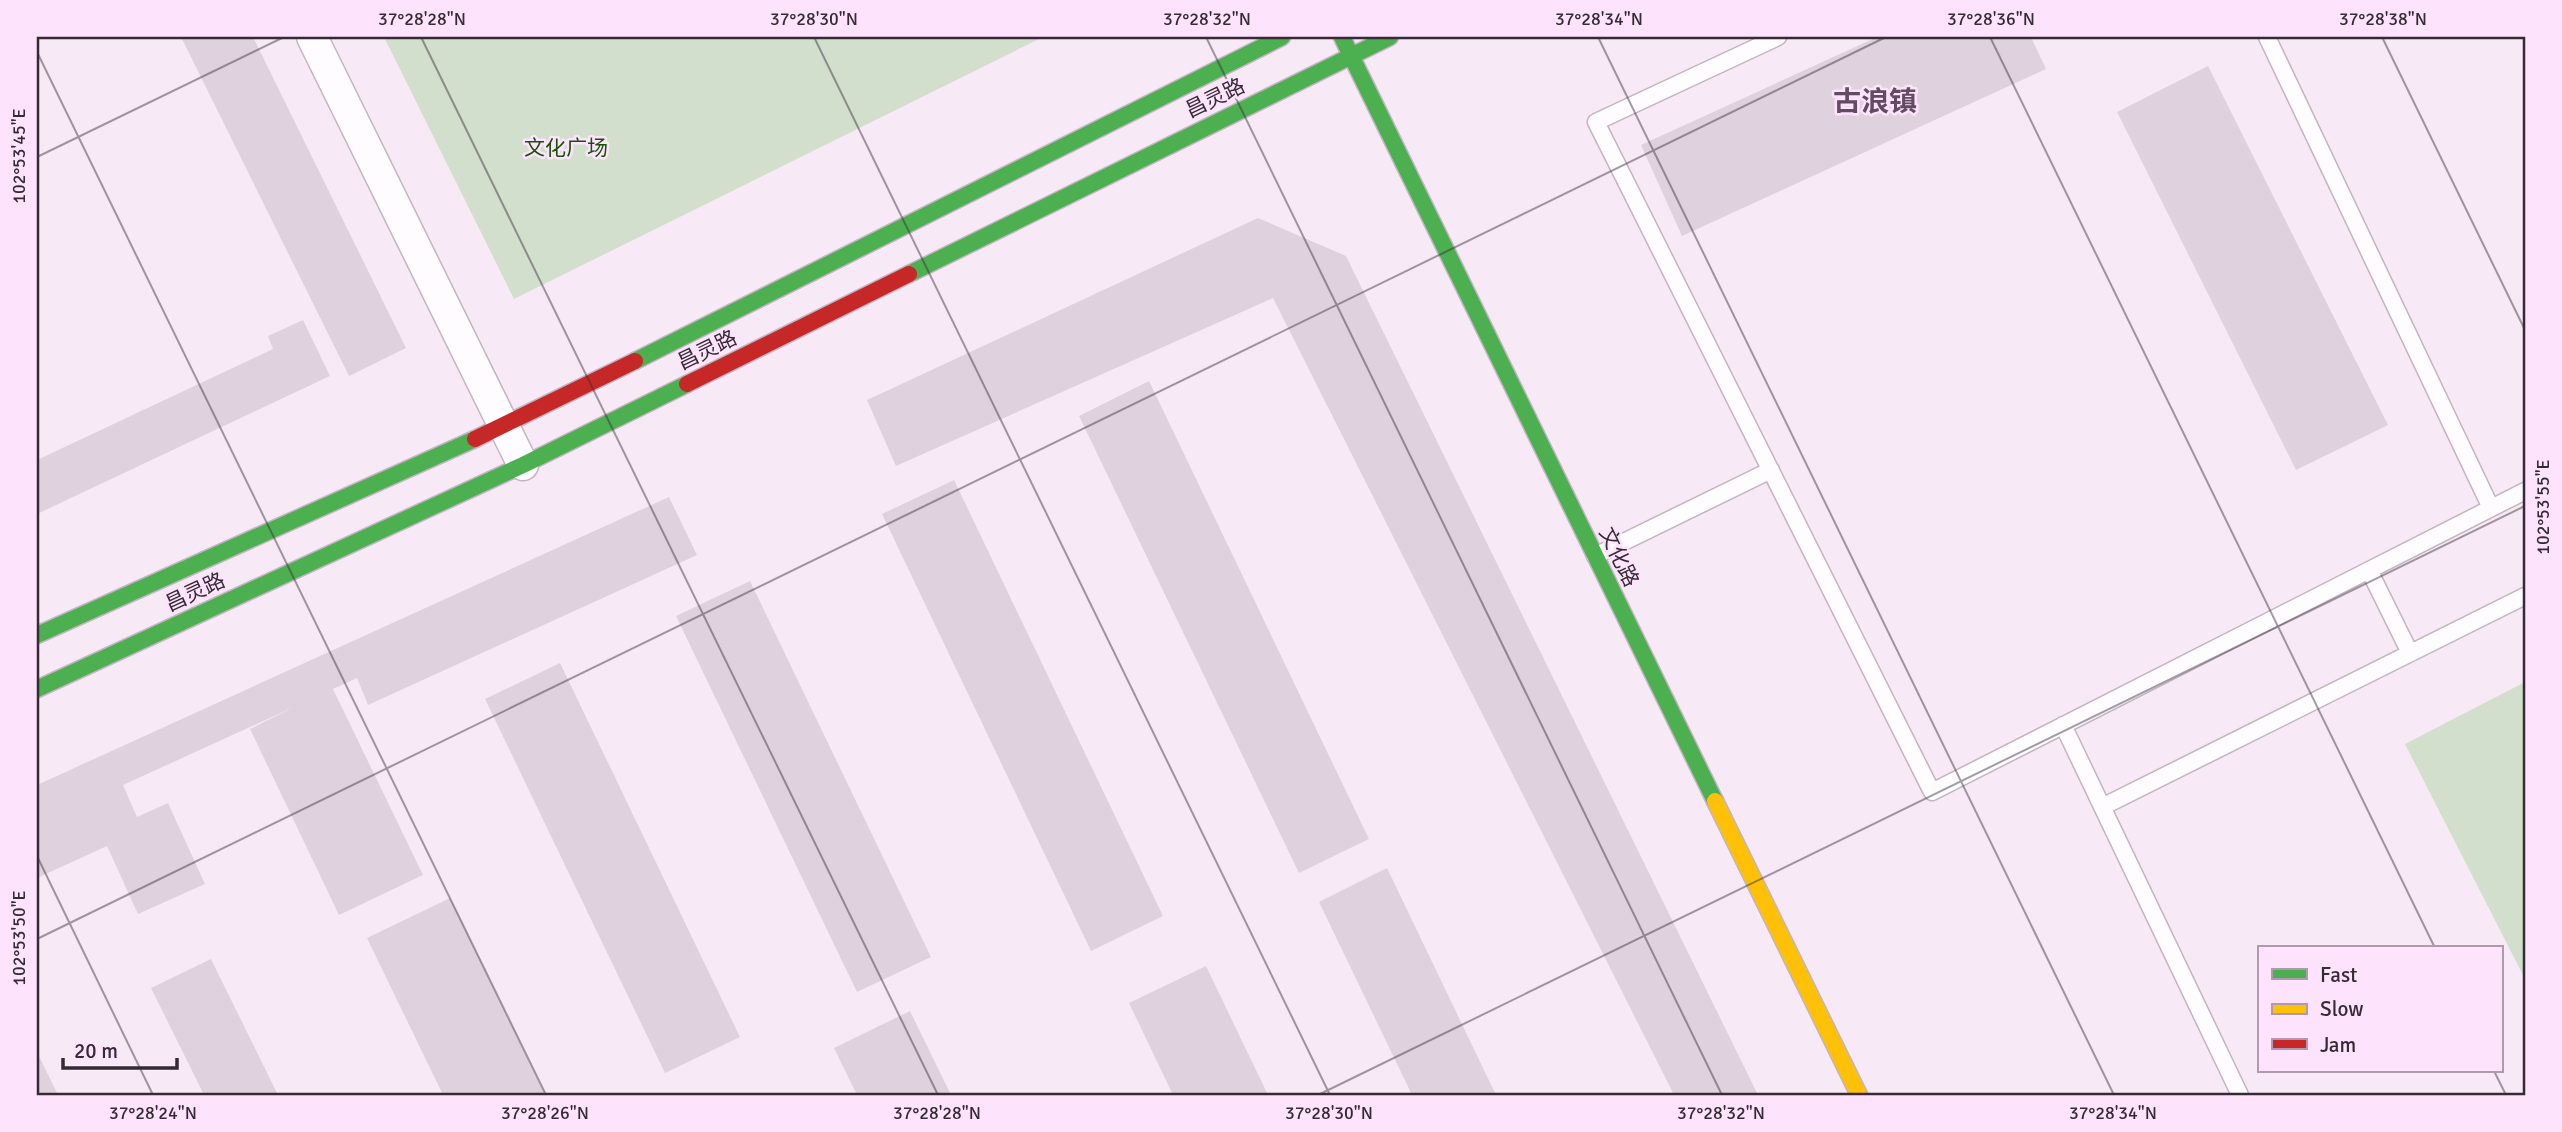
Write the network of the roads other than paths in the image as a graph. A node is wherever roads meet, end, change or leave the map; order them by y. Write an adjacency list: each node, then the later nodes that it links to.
1 (312, 37): 8 (street)
2 (1282, 37): 8 (main road, 昌灵路)
3 (1342, 37): 7 (main road, 文化路)
4 (1390, 37): 7 (main road, 昌灵路)
5 (1778, 37): 10 (lane)
6 (2267, 37): 12 (lane)
7 (1351, 54): 9 (main road, 昌灵路); 13 (main road, 文化路)
8 (505, 426): 9 (street); 16 (main road, 昌灵路)
9 (523, 465): 18 (main road, 昌灵路)
10 (1771, 470): 13 (lane); 19 (lane)
11 (2525, 491): 12 (lane)
12 (2491, 508): 14 (lane)
13 (1595, 556): 21 (main road, 文化路)
14 (2369, 570): 17 (lane); 19 (lane)
15 (2525, 596): 17 (lane)
16 (37, 635)
17 (2410, 653): 20 (lane)
18 (37, 689)
19 (2063, 725): 20 (lane)
20 (2102, 807): 22 (lane)
21 (1859, 1095)
22 (2240, 1095)

